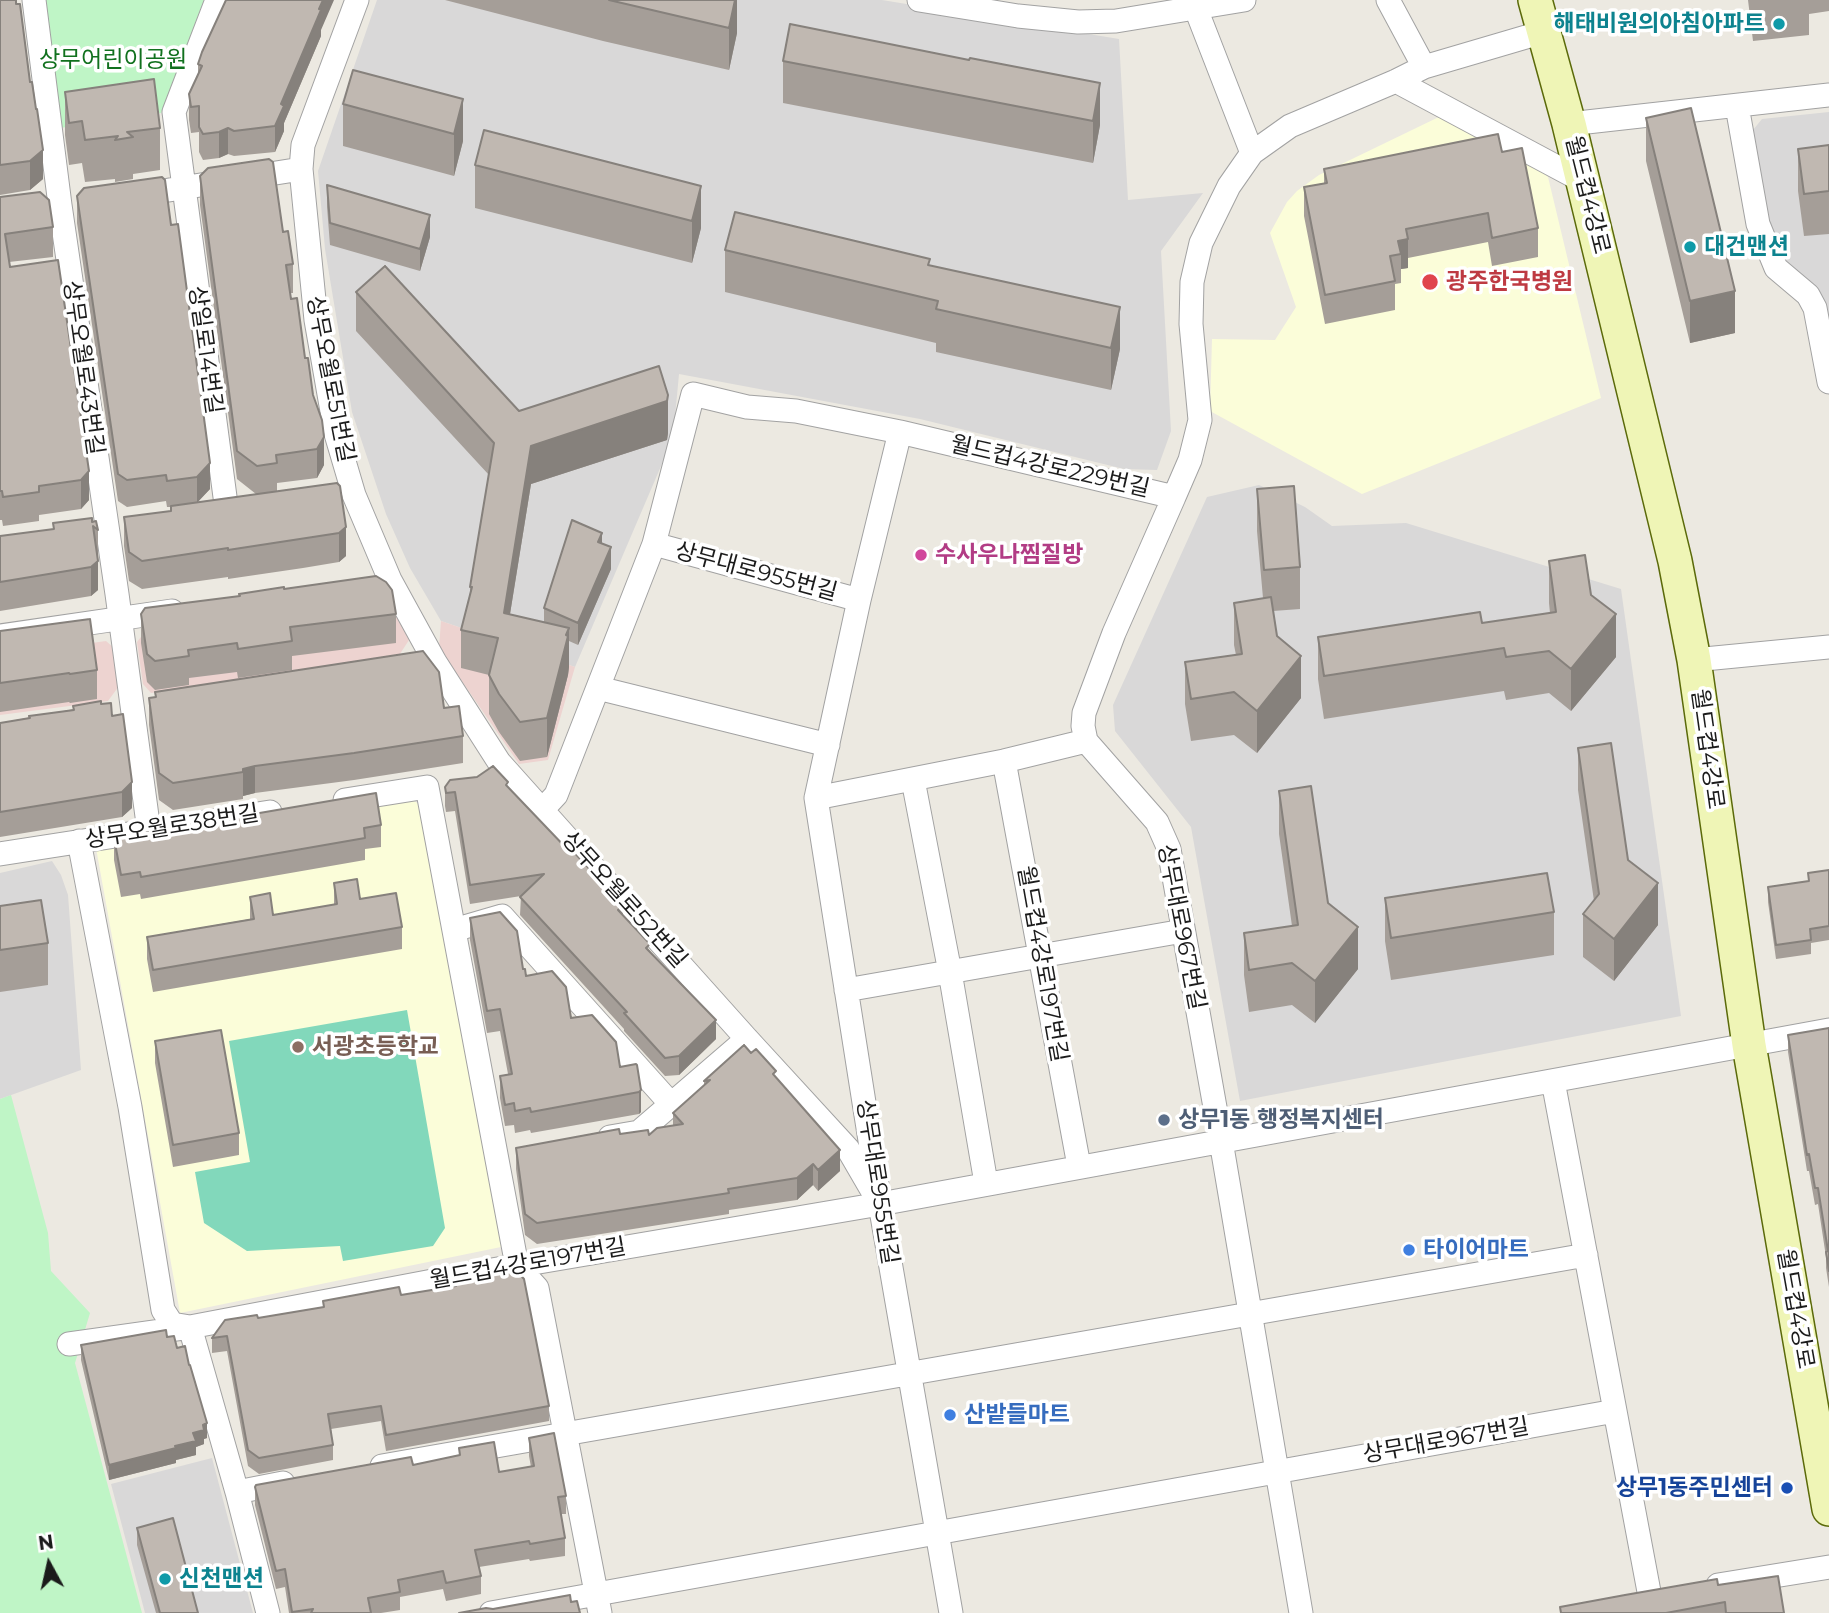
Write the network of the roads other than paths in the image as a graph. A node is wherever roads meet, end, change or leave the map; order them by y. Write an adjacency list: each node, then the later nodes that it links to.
1 (34, 0): 21 (street, 상무오월로43번길)
2 (217, 0): 18 (street, 상일로14번길)
3 (357, 0): 16 (street, 상무오월로51번길)
4 (919, 0): 8 (street)
5 (1244, 0): 8 (street)
6 (1388, 0): 10 (street)
7 (1535, 0): 9 (street, 월드컵4강로)
8 (1197, 4): 15 (street)
9 (1543, 32): 10 (street, 월드컵4강로229번길); 14 (street, 월드컵4강로)
10 (1424, 66): 11 (street, 월드컵4강로229번길)
11 (1396, 81): 15 (street, 월드컵4강로229번길); 17 (street)
12 (1829, 95): 13 (street)
13 (1737, 106): 14 (street); 23 (street)
14 (1569, 124): 17 (street, 월드컵4강로)
15 (1252, 153): 26 (street, 월드컵4강로229번길)
16 (301, 169): 18 (street); 25 (street, 상무오월로51번길)
17 (1583, 181): 41 (street, 월드컵4강로)
18 (183, 188): 19 (street); 29 (street, 상일로14번길)
19 (142, 194)
20 (87, 201): 21 (street)
21 (60, 205): 22 (street); 32 (street, 상무오월로43번길)
22 (36, 208)
23 (1829, 382)
24 (900, 432): 26 (street, 월드컵4강로229번길); 34 (street, 월드컵4강로229번길); 36 (street, 상무대로955번길)
25 (354, 495): 27 (street); 35 (street, 상무오월로51번길)
26 (1174, 497): 48 (street)
27 (328, 499)
28 (252, 509): 29 (street)
29 (227, 512): 30 (street)
30 (200, 516)
31 (134, 526): 32 (street)
32 (107, 530): 33 (street); 38 (street, 상무오월로43번길)
33 (80, 534)
34 (654, 544): 36 (street, 상무대로955번길); 44 (street, 월드컵4강로229번길)
35 (380, 581): 42 (street, 상무오월로52번길)
36 (859, 600): 49 (street, 상무대로955번길)
37 (187, 609): 38 (street)
38 (120, 618): 39 (street); 46 (street, 상무오월로43번길)
39 (0, 636)
40 (1829, 647): 41 (street)
41 (1694, 660): 68 (street, 월드컵4강로)
42 (435, 662): 43 (street); 57 (street, 상무오월로52번길)
43 (408, 666)
44 (598, 688): 49 (street); 57 (street, 월드컵4강로229번길)
45 (159, 705): 46 (street)
46 (132, 709): 47 (street); 58 (street, 상무오월로43번길)
47 (105, 713)
48 (1086, 741): 50 (street); 62 (street, 상무대로967번길)
49 (828, 745): 54 (street, 상무대로955번길)
50 (1004, 761): 51 (street); 63 (street, 월드컵4강로197번길)
51 (913, 780): 54 (street); 64 (street)
52 (451, 785): 53 (street)
53 (427, 788): 55 (street); 61 (street)
54 (816, 798): 65 (street, 상무대로955번길)
55 (323, 804)
56 (296, 808): 58 (street, 상무오월로38번길)
57 (543, 809): 67 (street, 상무오월로52번길)
58 (149, 831): 59 (street, 상무오월로38번길)
59 (79, 841): 60 (street, 상무오월로38번길); 81 (street)
60 (0, 854)
61 (454, 930): 70 (street); 74 (street)
62 (1183, 931): 63 (street); 72 (street, 상무대로967번길)
63 (1040, 956): 64 (street); 75 (street, 월드컵4강로197번길)
64 (950, 972): 65 (street); 76 (street)
65 (846, 990): 77 (street, 상무대로955번길)
66 (1829, 1030): 68 (street, 월드컵4강로197번길)
67 (747, 1039): 70 (street); 77 (street, 상무오월로52번길)
68 (1749, 1045): 69 (street, 월드컵4강로197번길); 90 (street, 월드컵4강로)
69 (1553, 1081): 72 (street, 월드컵4강로197번길); 78 (street)
70 (671, 1104): 71 (street)
71 (587, 1141)
72 (1221, 1141): 75 (street, 월드컵4강로197번길); 80 (street, 상무대로967번길)
73 (522, 1152): 74 (street)
74 (496, 1156): 79 (street)
75 (1079, 1166): 76 (street, 월드컵4강로197번길)
76 (986, 1183): 77 (street, 월드컵4강로197번길)
77 (880, 1204): 79 (street, 월드컵4강로197번길); 83 (street, 상무대로955번길)
78 (1586, 1255): 80 (street); 84 (street)
79 (517, 1266): 81 (street, 월드컵4강로197번길); 85 (street)
80 (1250, 1314): 83 (street); 87 (street, 상무대로967번길)
81 (190, 1327): 82 (street, 월드컵4강로197번길); 89 (street)
82 (69, 1344)
83 (910, 1373): 85 (street); 91 (street, 상무대로955번길)
84 (1615, 1411): 87 (street, 상무대로967번길); 93 (street)
85 (566, 1432): 86 (street); 95 (street)
86 (360, 1469)
87 (1277, 1472): 91 (street); 99 (street, 상무대로967번길)
88 (305, 1479): 89 (street)
89 (237, 1492): 96 (street)
90 (1829, 1509)
91 (937, 1533): 95 (street); 98 (street, 상무대로955번길)
92 (1829, 1567): 93 (street)
93 (1650, 1597): 94 (street)
94 (1623, 1601)
95 (598, 1603): 97 (street)
96 (268, 1613)
97 (491, 1613)
98 (951, 1613)
99 (1301, 1613)

